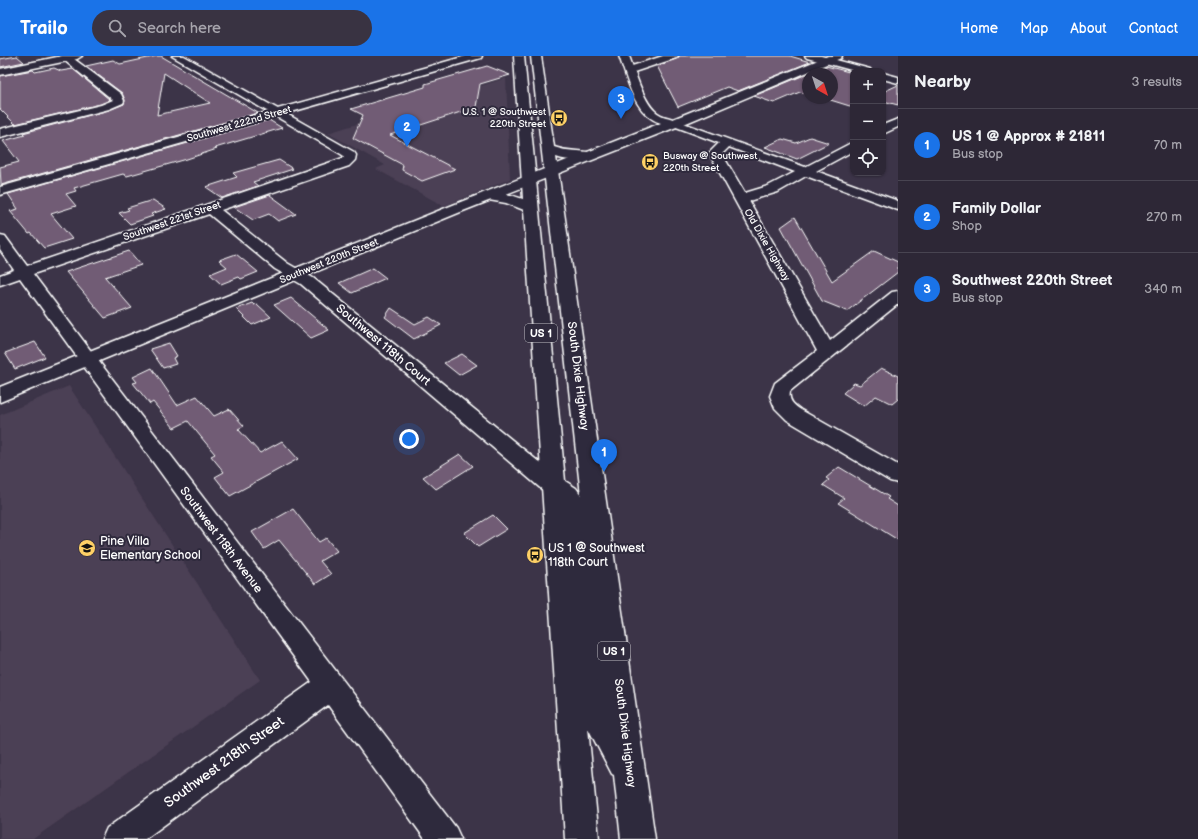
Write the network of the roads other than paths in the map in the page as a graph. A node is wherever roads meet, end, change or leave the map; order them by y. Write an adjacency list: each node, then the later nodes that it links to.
1 (177, 56): 18 (street)
2 (477, 56): 18 (main road, Southwest 222nd Street)
3 (519, 56): 17 (main road, US 1)
4 (528, 56): 16 (main road)
5 (536, 56): 16 (main road, South Dixie Highway / US 1)
6 (624, 56): 12 (main road)
7 (672, 56): 12 (street)
8 (810, 56): 10 (street)
9 (72, 57): 13 (main road); 22 (street)
10 (832, 58): 11 (street); 20 (main road, Southwest 220th Street)
11 (858, 68)
12 (630, 70): 20 (main road)
13 (0, 72)
14 (886, 77): 15 (street)
15 (898, 80)
16 (540, 87): 24 (main road, South Dixie Highway / US 1)
17 (522, 103): 28 (main road); 29 (main road, US 1)
18 (277, 113): 30 (main road, Southwest 222nd Street); 35 (street, Southwest 221st Street)
19 (898, 122): 21 (street)
20 (674, 123): 23 (street); 26 (main road, Southwest 220th Street)
21 (886, 128)
22 (0, 132)
23 (728, 142): 27 (street); 32 (street, Old Dixie Highway)
24 (548, 148): 26 (main road); 28 (main road, South Dixie Highway / US 1)
25 (850, 148): 27 (street)
26 (588, 156): 28 (main road, Southwest 220th Street)
27 (806, 171): 32 (street); 33 (street)
28 (551, 172): 29 (main road, Southwest 220th Street); 40 (main road, South Dixie Highway / US 1)
29 (529, 180): 31 (main road, Southwest 220th Street); 34 (main road, US 1); 40 (main road)
30 (0, 191)
31 (488, 196): 34 (main road); 38 (main road, Southwest 220th Street)
32 (741, 199): 42 (street, Old Dixie Highway)
33 (898, 206)
34 (530, 207): 47 (main road, US 1)
35 (211, 208): 37 (street, Southwest 221st Street); 38 (street, Southwest 118th Court)
36 (0, 239): 37 (street, Southwest 118th Avenue)
37 (24, 272): 39 (street, Southwest 221st Street); 43 (street, Southwest 118th Avenue)
38 (296, 275): 43 (main road, Southwest 220th Street); 47 (street, Southwest 118th Court)
39 (0, 280)
40 (565, 280): 45 (main road, South Dixie Highway / US 1)
41 (898, 296): 42 (street)
42 (827, 352): 46 (street)
43 (86, 359): 44 (main road, Southwest 220th Street); 48 (street, Southwest 118th Avenue)
44 (0, 395)
45 (589, 462): 47 (main road); 49 (main road, South Dixie Highway / US 1)
46 (898, 475)
47 (553, 486): 49 (main road); 52 (main road, US 1)
48 (330, 686): 50 (street, Southwest 218th Street); 51 (street, Southwest 118th Avenue)
49 (630, 776): 53 (main road, South Dixie Highway / US 1)
50 (118, 839)
51 (445, 839)
52 (582, 839)
53 (638, 839)

